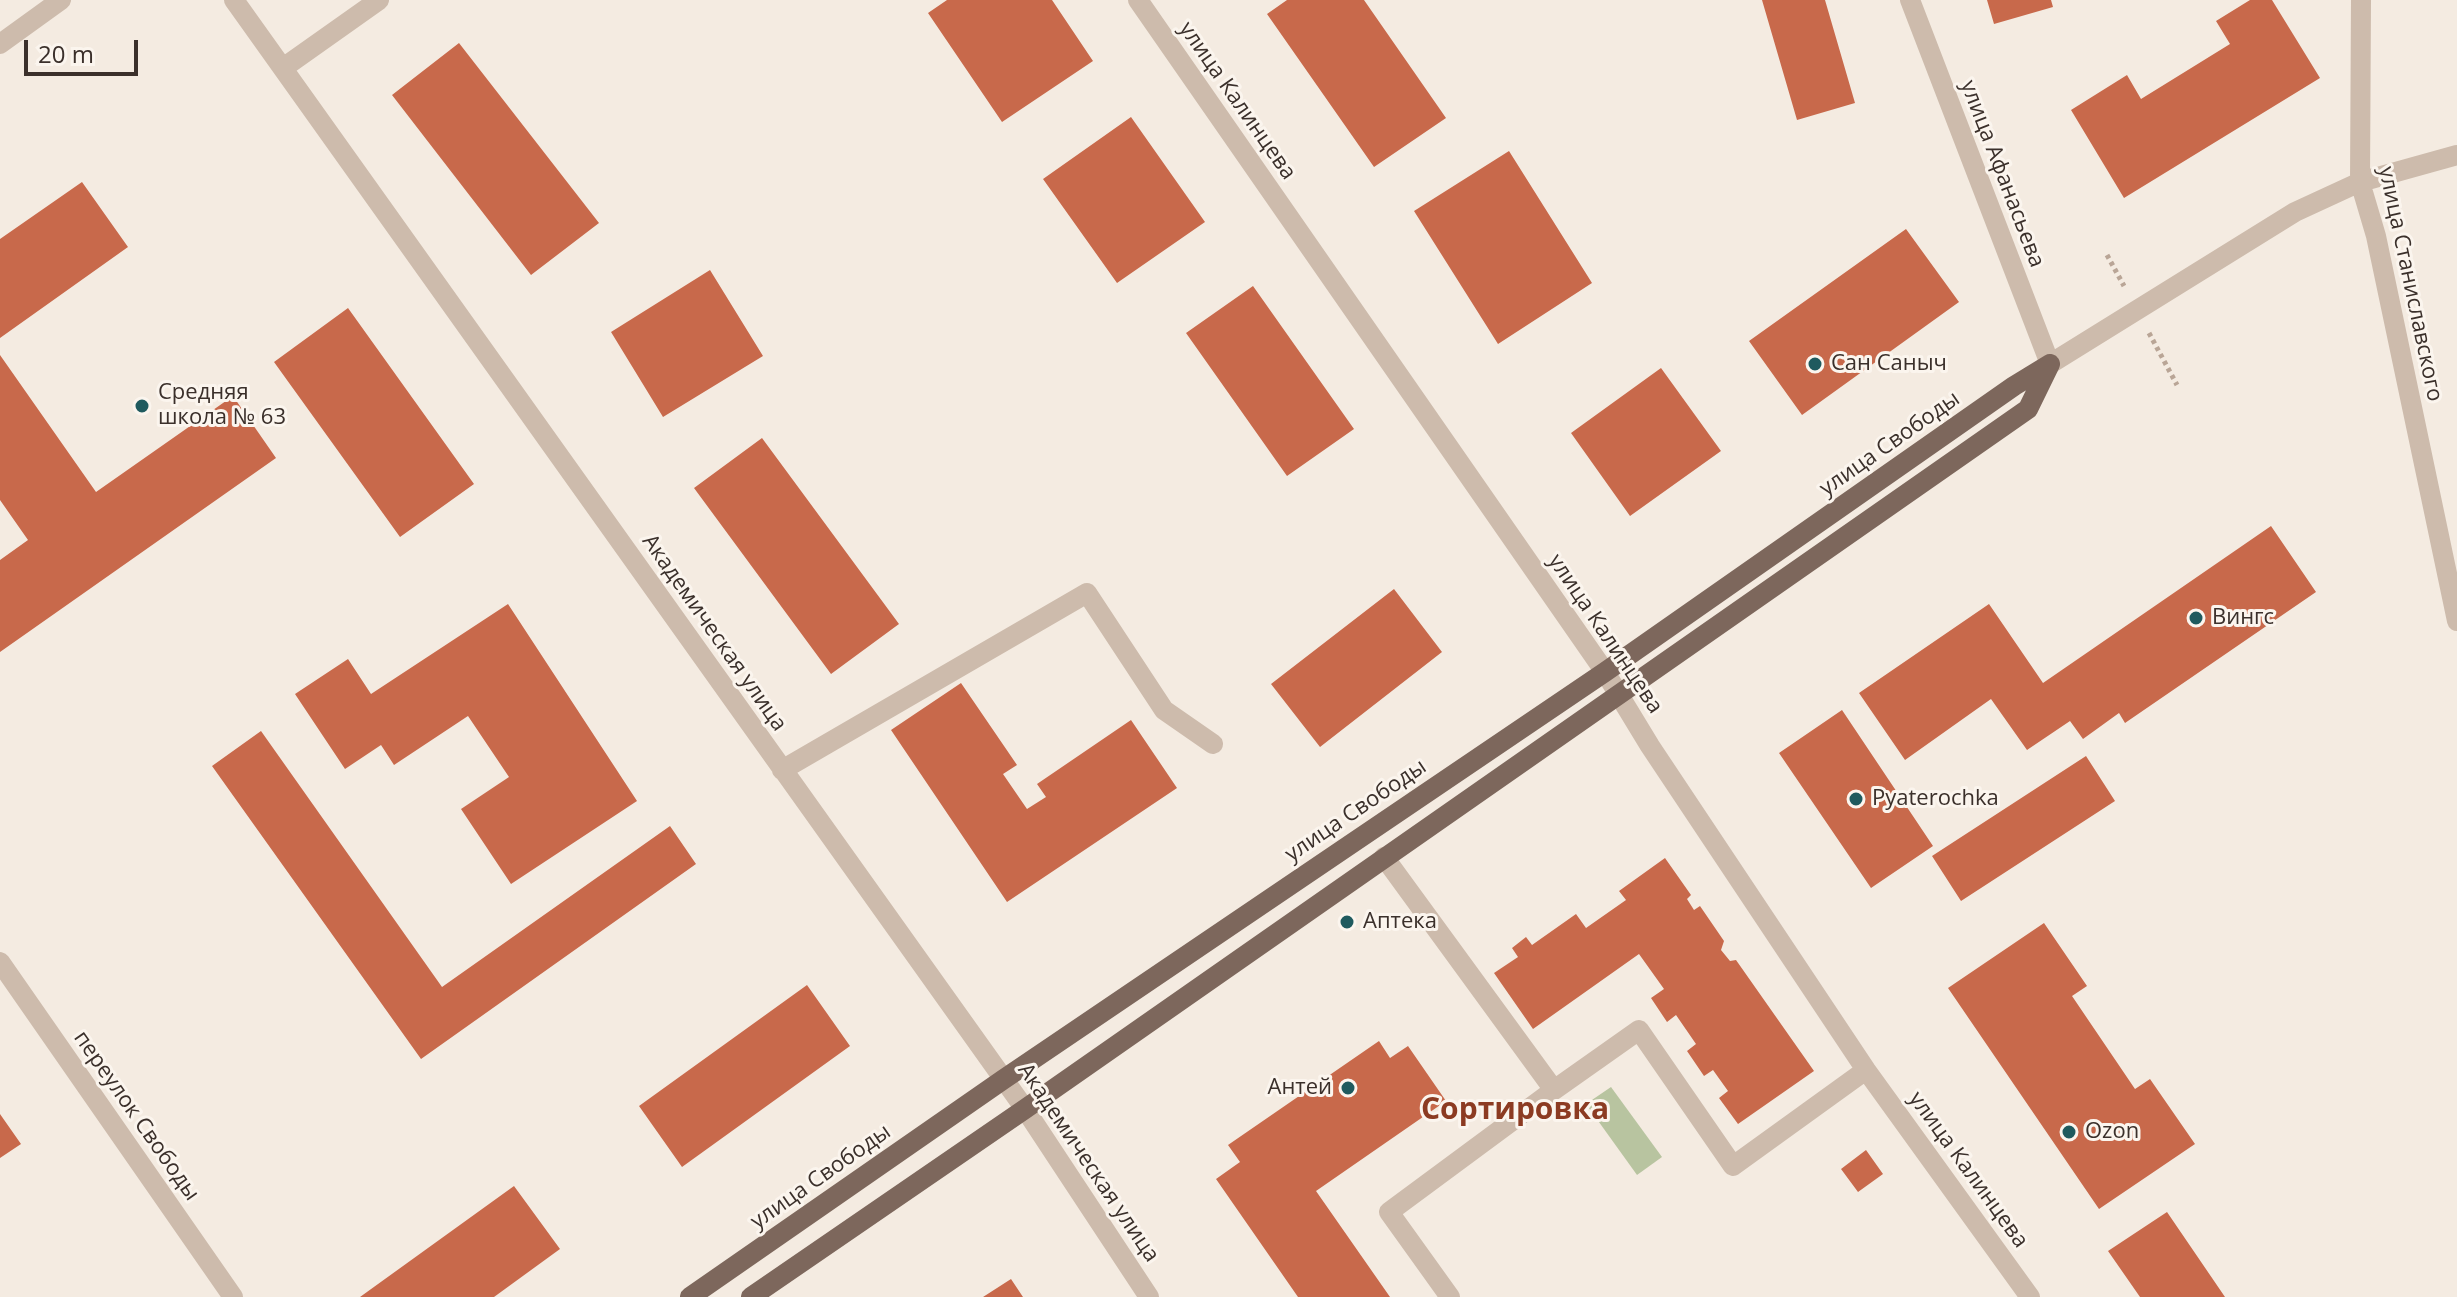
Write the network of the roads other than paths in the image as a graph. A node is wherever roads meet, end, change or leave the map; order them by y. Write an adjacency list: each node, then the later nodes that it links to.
1 (61, 0): 7 (street)
2 (234, 0): 8 (street, Академическая улица)
3 (379, 0): 8 (street)
4 (1138, 0): 13 (street, улица Калинцева)
5 (1910, 0): 11 (street, улица Афанасьева)
6 (2361, 0): 10 (street, улица Станиславского)
7 (0, 44)
8 (283, 68): 16 (street, Академическая улица)
9 (2457, 155): 10 (street, улица Свободы)
10 (2360, 182): 11 (street, улица Свободы); 12 (street, улица Станиславского)
11 (2050, 364): 13 (main road, улица Свободы); 14 (main road)
12 (2457, 621)
13 (1605, 672): 14 (street, улица Калинцева); 20 (main road, улица Свободы)
14 (1619, 694): 17 (main road); 19 (street, улица Калинцева)
15 (1213, 744): 16 (street)
16 (782, 770): 20 (street, Академическая улица)
17 (1384, 857): 21 (street); 22 (main road)
18 (0, 962): 23 (street, переулок Свободы)
19 (1866, 1070): 21 (street); 28 (street, улица Калинцева)
20 (1004, 1079): 22 (street, Академическая улица); 24 (main road, улица Свободы)
21 (1554, 1090): 27 (street)
22 (1025, 1109): 25 (main road); 26 (street, Академическая улица)
23 (233, 1297)
24 (690, 1297)
25 (751, 1297)
26 (1149, 1297)
27 (1450, 1297)
28 (2030, 1297)

